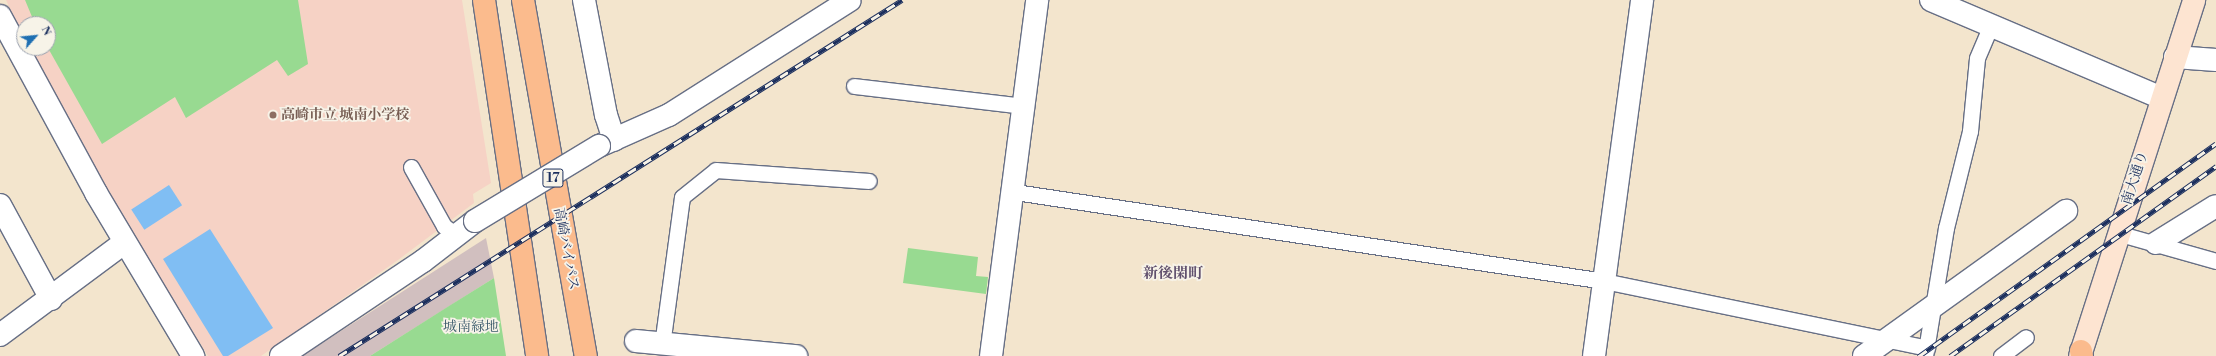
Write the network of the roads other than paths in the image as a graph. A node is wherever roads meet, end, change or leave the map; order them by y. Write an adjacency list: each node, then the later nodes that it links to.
1 (484, 0): 40 (highway)
2 (523, 0): 41 (highway, 高崎バイパス / 17)
3 (584, 0): 16 (street)
4 (850, 0): 16 (street)
5 (1038, 0): 15 (street)
6 (1642, 0): 28 (street)
7 (1931, 0): 10 (street)
8 (2194, 0): 11 (main road, 南大通り)
9 (0, 16): 26 (street)
10 (1990, 28): 14 (street); 30 (lane)
11 (2175, 57): 12 (street); 14 (main road, 南大通り)
12 (2216, 60)
13 (854, 86): 15 (lane)
14 (2162, 98): 23 (main road, 南大通り)
15 (1023, 106): 19 (street)
16 (606, 143): 24 (street, bridge)
17 (411, 167): 24 (lane)
18 (869, 181): 35 (lane)
19 (1015, 192): 28 (lane); 43 (street)
20 (0, 205): 29 (street)
21 (2216, 206): 25 (street)
22 (2066, 211): 30 (street)
23 (2117, 233): 25 (lane); 37 (main road, 南大通り)
24 (455, 234): 39 (street)
25 (2156, 242): 27 (lane)
26 (124, 243): 29 (street); 38 (street)
27 (2216, 261)
28 (1604, 281): 34 (lane); 44 (street)
29 (51, 299): 31 (street)
30 (1935, 305): 34 (street); 36 (lane)
31 (0, 335)
32 (2026, 337): 46 (lane)
33 (636, 341): 35 (street)
34 (1884, 341): 36 (lane); 45 (street)
35 (662, 345): 42 (street)
36 (1926, 352)
37 (2081, 354)
38 (193, 356)
39 (281, 356)
40 (537, 356)
41 (586, 356)
42 (796, 356)
43 (991, 356)
44 (1594, 356)
45 (1864, 356)
46 (2001, 356)

